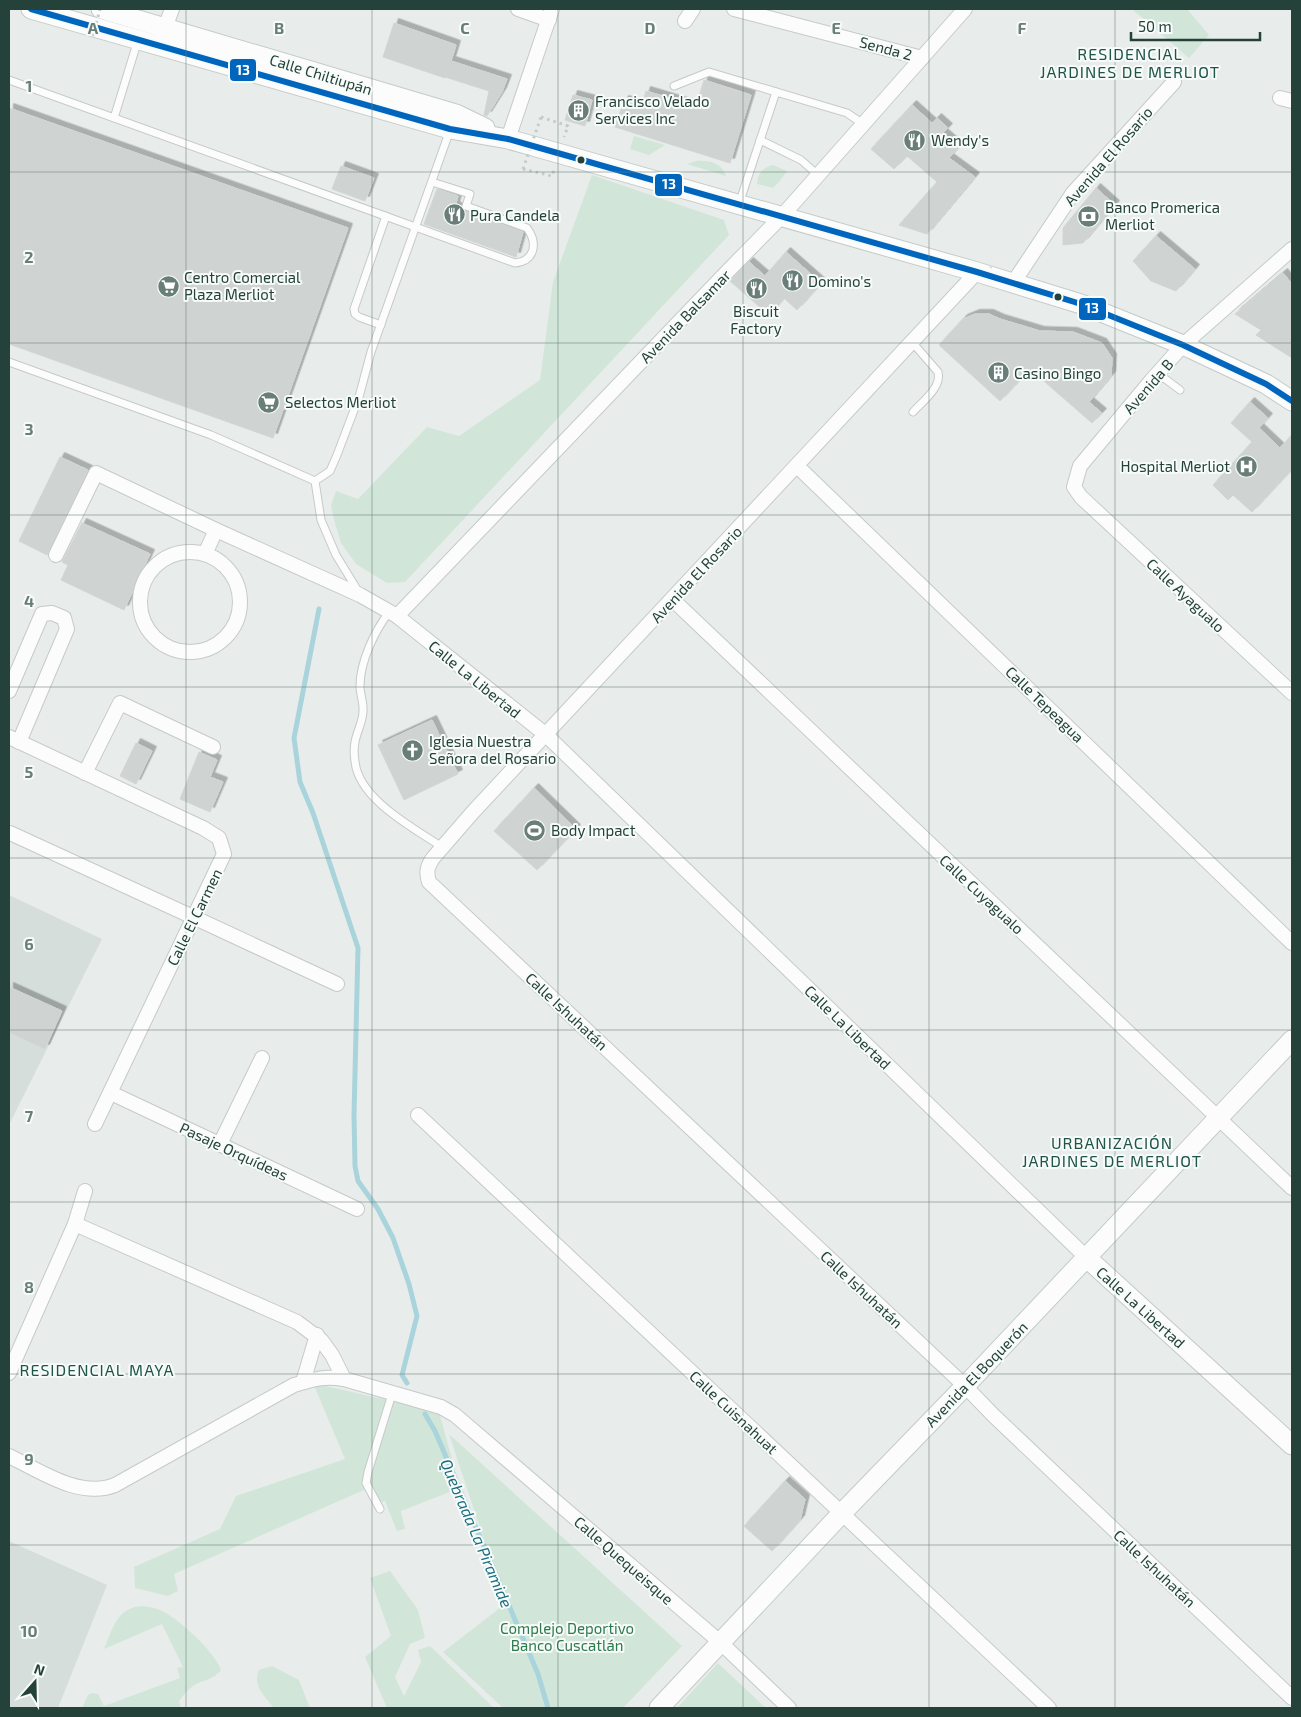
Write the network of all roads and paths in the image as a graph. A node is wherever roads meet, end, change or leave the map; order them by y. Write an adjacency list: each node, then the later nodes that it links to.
1 (31, 9): 12 (main road, Calle Chiltiupán)
2 (100, 9): 10 (path, bridge); 11 (main road, Calle Chiltiupán)
3 (172, 9): 11 (street)
4 (518, 9): 8 (street)
5 (693, 9): 9 (street)
6 (734, 9): 13 (street, Senda 2)
7 (965, 9): 13 (street, Avenida Balsamar)
8 (551, 14): 22 (street)
9 (685, 21)
10 (93, 36)
11 (162, 36): 12 (main road, Calle Chiltiupán); 20 (main road, Calle Chiltiupán); 22 (main road, Calle Chiltiupán)
12 (138, 38): 18 (lane)
13 (922, 58): 19 (street, Avenida Balsamar)
14 (9, 80): 18 (lane)
15 (1174, 82): 33 (street, Avenida El Rosario)
16 (674, 86): 17 (lane)
17 (776, 92): 19 (lane); 23 (lane)
18 (114, 118): 28 (lane)
19 (863, 124): 25 (street, Avenida Balsamar)
20 (450, 129): 22 (main road, Calle Chiltiupán); 26 (lane)
21 (555, 134): 24 (path, bridge)
22 (508, 139): 27 (main road, Calle Chiltiupán)
23 (760, 140): 25 (lane); 27 (lane)
24 (523, 169)
25 (818, 175): 29 (street, Avenida Balsamar)
26 (432, 182): 30 (lane); 30 (lane)
27 (738, 204): 29 (main road, Calle Chiltiupán)
28 (386, 216): 30 (lane); 34 (lane)
29 (782, 216): 32 (main road, Calle Chiltiupán); 50 (street, Avenida Balsamar)
30 (416, 227): 34 (lane)
31 (1292, 249): 36 (street, Avenida B)
32 (984, 273): 33 (main road, Calle Chiltiupán); 35 (street, Avenida El Rosario)
33 (1013, 283): 36 (main road, Calle Chiltiupán)
34 (380, 325): 43 (lane)
35 (912, 342): 41 (lane); 42 (street, Avenida El Rosario)
36 (1183, 345): 38 (street, Avenida B); 40 (main road, Calle Chiltiupán)
37 (9, 362): 43 (lane)
38 (1151, 380): 39 (lane); 44 (street, Avenida B)
39 (1180, 390)
40 (1292, 401)
41 (913, 412)
42 (797, 466): 49 (street, Avenida El Rosario); 61 (street, Calle Tepeagua)
43 (315, 481): 48 (lane)
44 (1081, 498): 52 (street, Calle Ayagualo)
45 (216, 530): 46 (street); 47 (street, Calle La Libertad); 48 (street, Calle La Libertad)
46 (205, 554): 46 (street)
47 (56, 555)
48 (360, 595): 50 (street, Calle La Libertad)
49 (672, 599): 53 (street, Avenida El Rosario); 67 (street, Calle Cuyagualo)
50 (393, 614): 53 (street, Calle La Libertad); 58 (lane)
51 (9, 691): 54 (street)
52 (1292, 693)
53 (545, 734): 58 (street, Avenida El Rosario); 74 (street, Calle La Libertad)
54 (14, 740): 56 (street, Calle El Carmen)
55 (213, 747): 56 (street)
56 (85, 773): 60 (street, Calle El Carmen)
57 (10, 834): 60 (street)
58 (442, 848): 59 (street, Avenida El Rosario)
59 (429, 882): 79 (street, Calle Ishuhatán)
60 (193, 916): 62 (street); 65 (street, Calle El Carmen)
61 (1292, 943)
62 (337, 984)
63 (1292, 1040): 67 (main road, Avenida El Boquerón)
64 (262, 1058): 69 (street)
65 (111, 1092): 68 (street, Calle El Carmen); 69 (street, Pasaje Orquídeas)
66 (418, 1115): 84 (street, Calle Cuisnahuat)
67 (1219, 1118): 70 (street, Calle Cuyagualo); 74 (main road, Avenida El Boquerón)
68 (95, 1124)
69 (220, 1144): 72 (street, Pasaje Orquídeas)
70 (1292, 1188)
71 (85, 1191): 73 (street)
72 (357, 1209)
73 (75, 1224): 75 (street); 76 (street)
74 (1087, 1258): 79 (main road, Avenida El Boquerón); 81 (main road, Calle La Libertad)
75 (317, 1336): 77 (street); 78 (street)
76 (9, 1373)
77 (344, 1379): 78 (street, Calle Quequeisque); 80 (street, Calle Quequeisque)
78 (303, 1382): 82 (street, Calle Quequeisque)
79 (965, 1386): 84 (main road, Avenida El Boquerón); 86 (street, Calle Ishuhatán)
80 (392, 1394): 83 (lane); 85 (street, Calle Quequeisque)
81 (1292, 1445)
82 (9, 1456)
83 (380, 1509)
84 (842, 1513): 85 (main road, Avenida El Boquerón); 89 (street, Calle Cuisnahuat)
85 (720, 1642): 87 (main road, Avenida El Boquerón); 88 (street, Calle Quequeisque)
86 (1292, 1698)
87 (659, 1708)
88 (789, 1708)
89 (1049, 1708)

